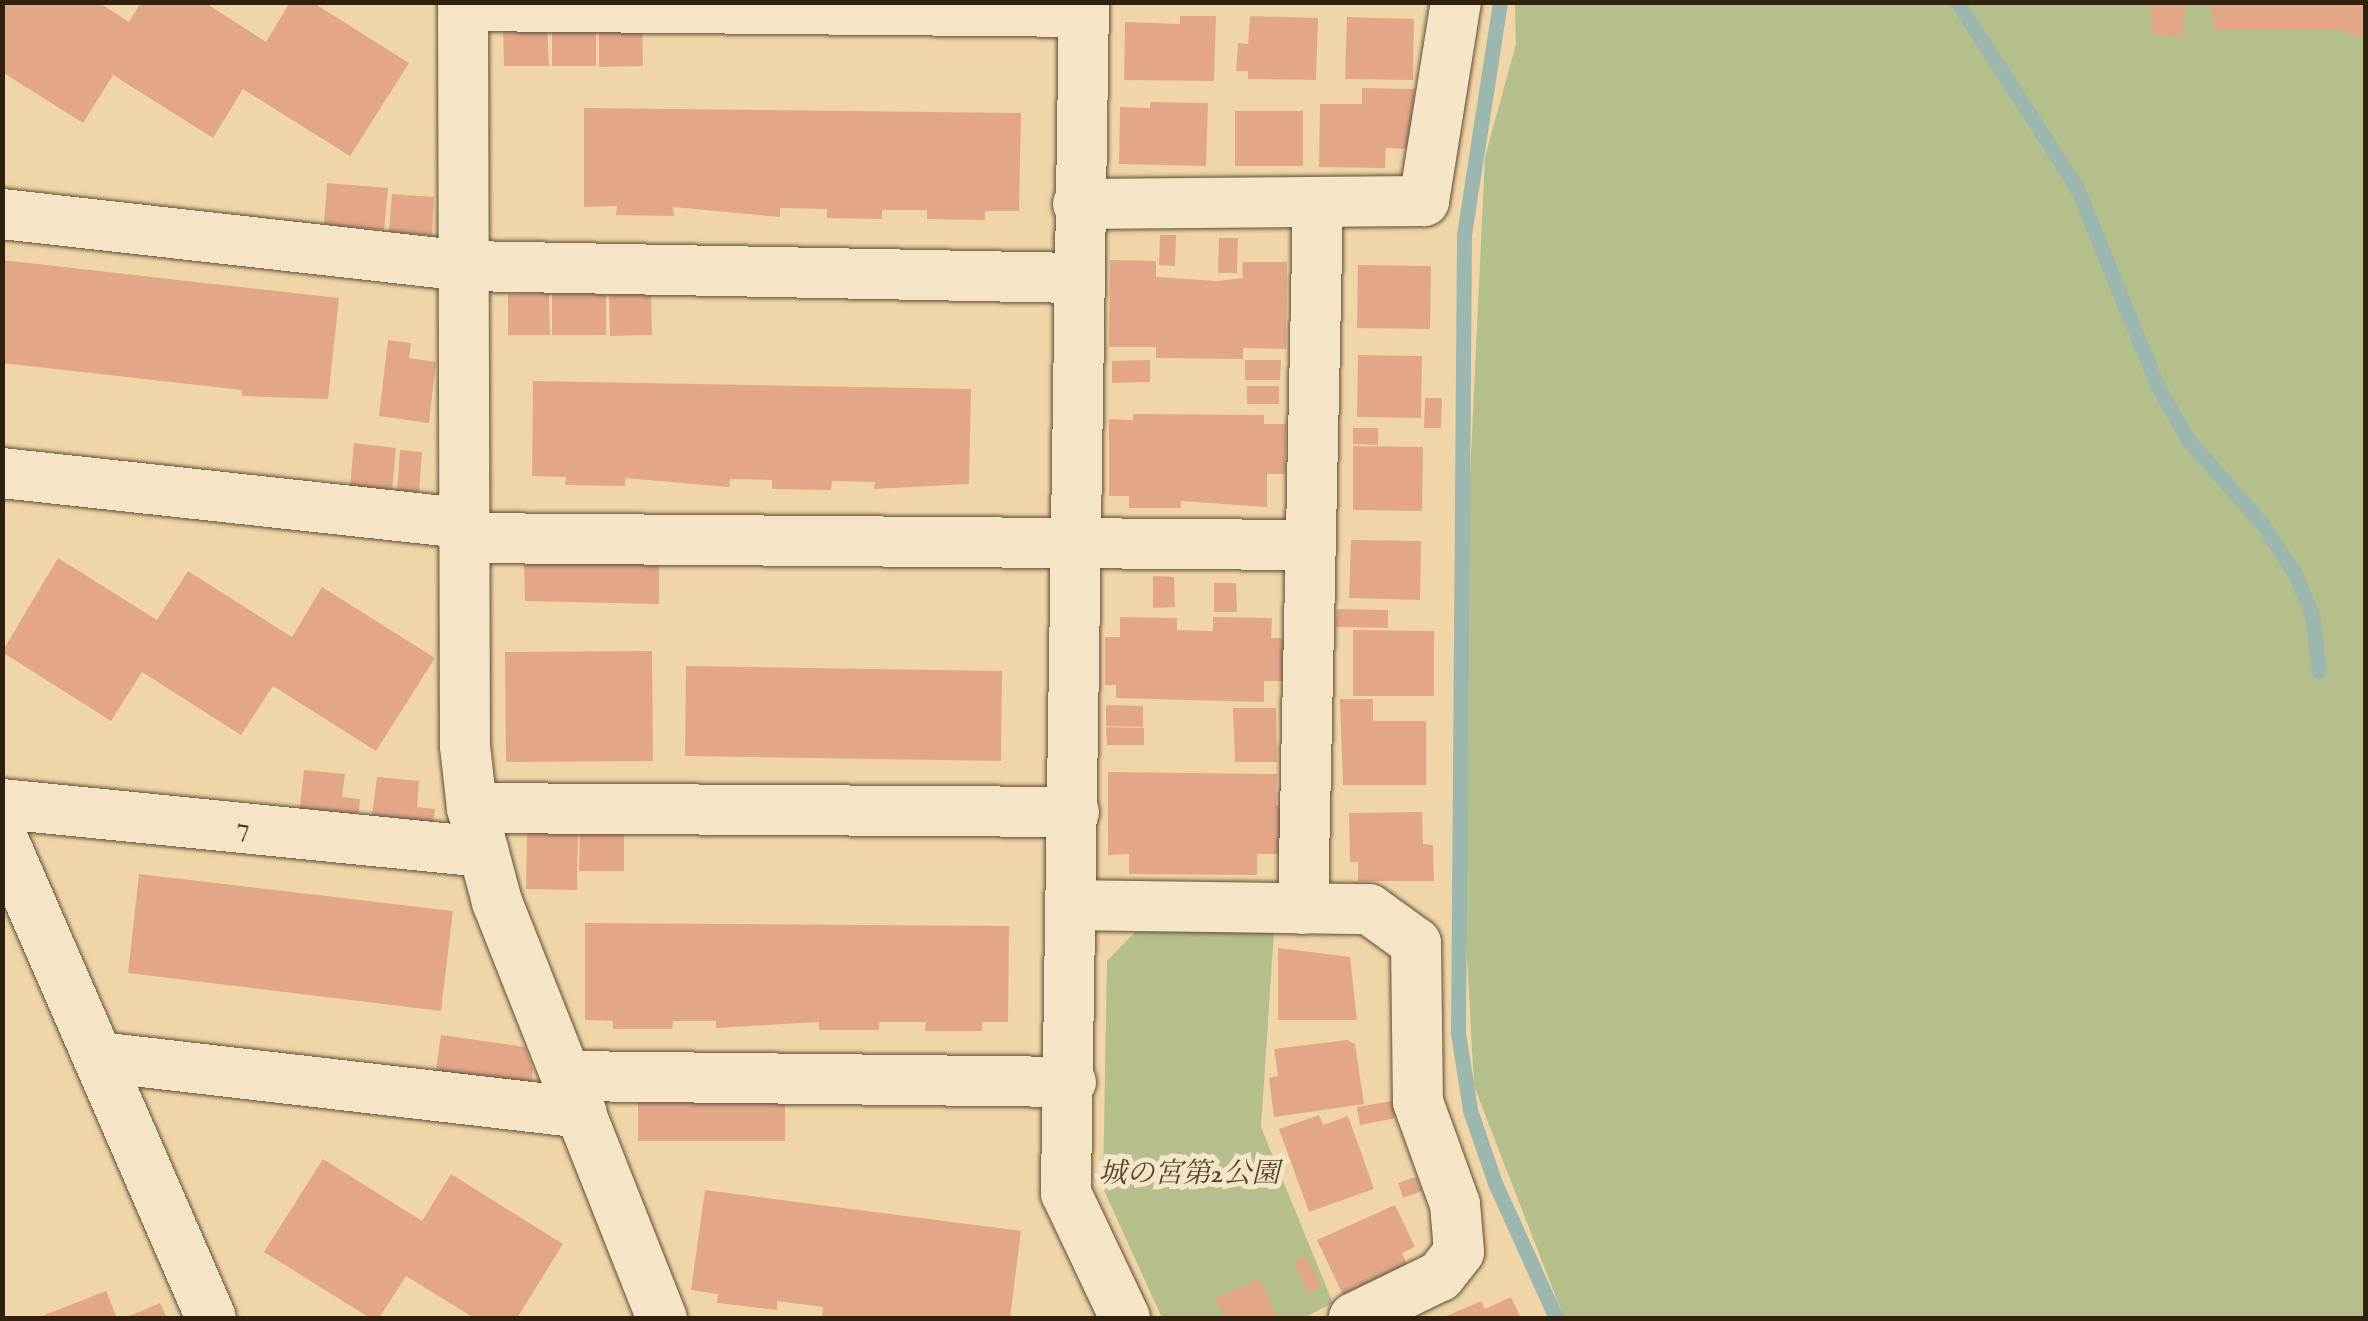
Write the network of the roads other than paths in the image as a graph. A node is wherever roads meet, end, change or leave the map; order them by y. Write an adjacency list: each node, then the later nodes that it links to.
1 (1456, 2): 5 (street)
2 (464, 4): 3 (street); 7 (street)
3 (1084, 7): 4 (street)
4 (1078, 204): 5 (street); 8 (street)
5 (1318, 206): 12 (street)
6 (2, 214): 7 (street)
7 (468, 266): 8 (street); 10 (street)
8 (1076, 278): 11 (street)
9 (2, 473): 10 (street)
10 (464, 530): 11 (street); 15 (street)
11 (1074, 542): 12 (street); 14 (street)
12 (1308, 545): 18 (street)
13 (2, 804): 15 (street, 7)
14 (1074, 812): 15 (street, 7); 17 (street)
15 (478, 830): 22 (street)
16 (2, 837): 19 (street)
17 (1070, 905): 18 (street); 21 (street)
18 (1303, 909): 23 (street)
19 (18, 924): 20 (street)
20 (98, 1056): 22 (street); 24 (street)
21 (1071, 1082): 22 (street); 26 (street)
22 (575, 1095): 25 (street)
23 (1368, 1315)
24 (212, 1318)
25 (662, 1318)
26 (1125, 1318)

